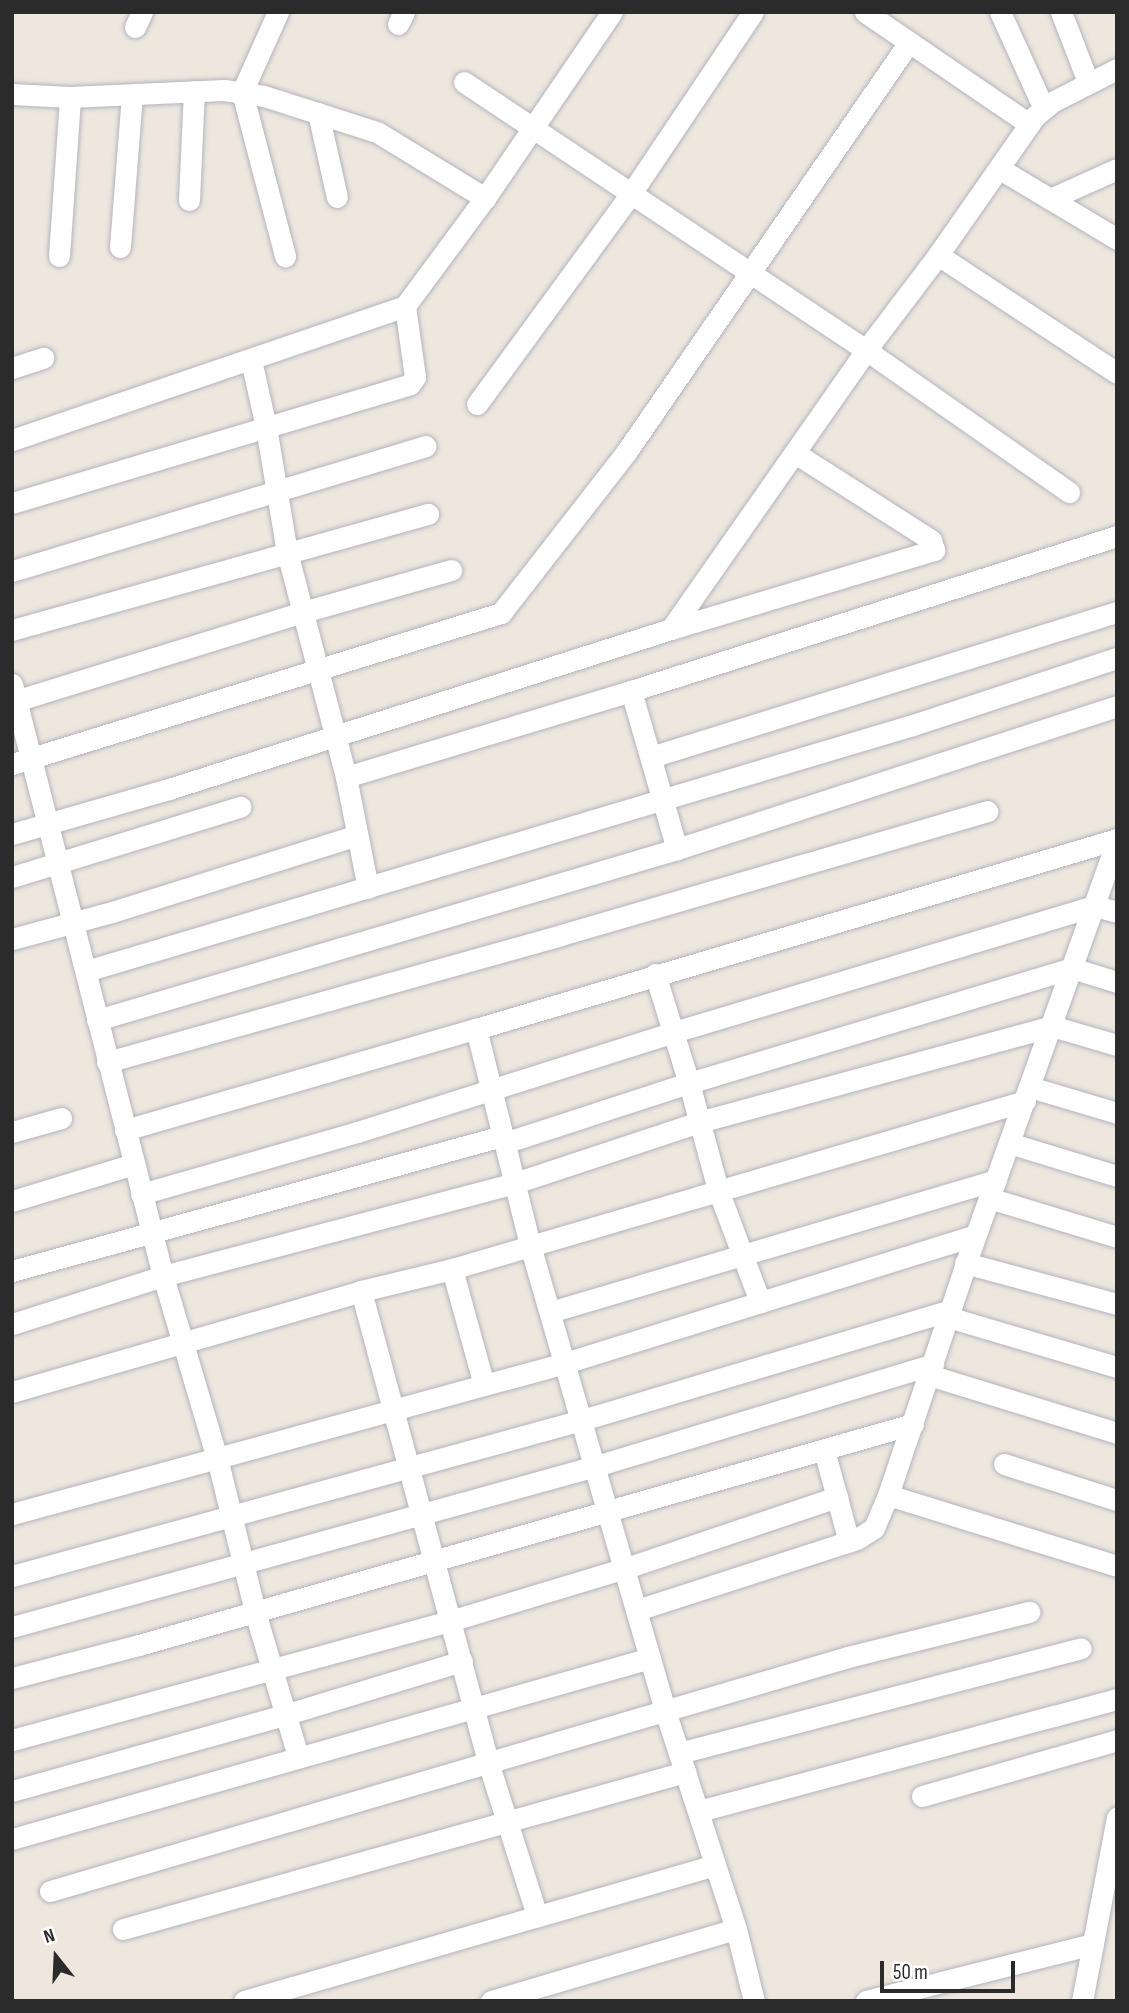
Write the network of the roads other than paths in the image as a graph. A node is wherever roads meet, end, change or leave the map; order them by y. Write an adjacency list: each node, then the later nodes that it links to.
1 (278, 12): 12 (street)
2 (612, 12): 19 (street)
3 (753, 12): 22 (street)
4 (865, 12): 7 (street)
5 (1000, 12): 16 (street)
6 (1061, 12): 10 (street)
7 (909, 42): 18 (street); 32 (street)
8 (1117, 69): 10 (street)
9 (464, 82): 19 (street)
10 (1088, 82): 16 (street)
11 (194, 92): 12 (street); 14 (street); 26 (street)
12 (242, 92): 17 (street); 31 (street)
13 (12, 94): 15 (street)
14 (132, 94): 15 (street); 28 (street)
15 (70, 97): 30 (street)
16 (1043, 107): 18 (street)
17 (318, 113): 23 (street); 24 (street)
18 (1029, 124): 20 (street)
19 (532, 127): 22 (street); 24 (street)
20 (1000, 169): 25 (street); 29 (street)
21 (1117, 169): 25 (street)
22 (630, 195): 32 (street); 39 (street)
23 (337, 197)
24 (485, 198): 33 (street)
25 (1050, 199): 27 (street)
26 (189, 200)
27 (1113, 233)
28 (120, 247)
29 (938, 255): 34 (street); 38 (street)
30 (59, 256)
31 (285, 256)
32 (749, 275): 34 (street); 57 (street)
33 (405, 306): 36 (street); 40 (street)
34 (866, 350): 43 (street); 45 (street)
35 (43, 358): 37 (street)
36 (251, 360): 40 (street); 41 (street)
37 (12, 368)
38 (1117, 373)
39 (477, 404)
40 (266, 427): 44 (street); 46 (street)
41 (12, 440)
42 (426, 446): 44 (street)
43 (795, 453): 54 (street); 54 (street)
44 (276, 489): 49 (street); 51 (street)
45 (1069, 492)
46 (12, 503)
47 (428, 514): 49 (street)
48 (1117, 536): 58 (street)
49 (287, 552): 52 (street); 55 (street)
50 (451, 570): 52 (street)
51 (12, 571)
52 (303, 612): 57 (street); 59 (street)
53 (1117, 612): 62 (street)
54 (671, 629): 61 (street)
55 (12, 630)
56 (1117, 658): 65 (street)
57 (317, 669): 61 (street); 63 (street)
58 (631, 691): 62 (street); 64 (street)
59 (14, 696): 63 (street)
60 (1117, 706): 72 (street)
61 (335, 736): 64 (street); 68 (street)
62 (651, 757): 65 (street)
63 (22, 761): 68 (street)
64 (345, 777): 70 (street)
65 (664, 797): 72 (street); 75 (street)
66 (240, 807): 73 (street)
67 (987, 811): 89 (street)
68 (48, 824): 69 (street); 73 (street)
69 (12, 834)
70 (355, 836): 75 (street); 78 (street)
71 (1116, 844): 76 (street); 82 (street)
72 (677, 849): 84 (street)
73 (60, 863): 74 (street); 78 (street)
74 (12, 877)
75 (368, 888): 81 (street)
76 (1095, 906): 77 (street); 80 (street); 87 (street)
77 (1117, 912)
78 (73, 923): 79 (street); 81 (street)
79 (12, 939)
80 (1072, 968): 83 (street); 85 (street); 90 (street)
81 (86, 971): 84 (street)
82 (655, 974): 86 (street); 87 (street)
83 (1117, 982)
84 (97, 1020): 89 (street)
85 (1052, 1026): 88 (street); 92 (street); 95 (street)
86 (476, 1029): 91 (street); 96 (street)
87 (674, 1032): 90 (street); 91 (street)
88 (1117, 1045)
89 (107, 1062): 96 (street)
90 (689, 1083): 95 (street); 98 (street)
91 (489, 1089): 98 (street); 105 (street)
92 (1028, 1094): 93 (street); 99 (street); 104 (street)
93 (1117, 1113)
94 (61, 1118): 97 (street)
95 (699, 1122): 102 (street); 104 (street)
96 (125, 1130): 100 (street)
97 (12, 1132)
98 (503, 1139): 102 (street); 107 (street)
99 (1009, 1143): 101 (street); 103 (street)
100 (134, 1164): 105 (street); 106 (street)
101 (1117, 1176)
102 (515, 1183): 110 (street); 115 (street)
103 (992, 1189): 108 (street); 109 (street); 111 (street)
104 (718, 1190): 110 (street); 111 (street)
105 (141, 1194): 107 (street)
106 (12, 1201)
107 (152, 1234): 114 (street); 115 (street)
108 (975, 1235): 112 (street); 117 (street)
109 (1117, 1237)
110 (530, 1245): 113 (street); 119 (street)
111 (743, 1255): 117 (street); 119 (street)
112 (965, 1263): 118 (street); 120 (street)
113 (452, 1269): 116 (street); 126 (street)
114 (12, 1271)
115 (163, 1276): 121 (street); 122 (street)
116 (360, 1291): 122 (street); 128 (street)
117 (760, 1302): 123 (street)
118 (1117, 1304)
119 (550, 1312): 123 (street)
120 (949, 1313): 124 (street); 125 (street); 129 (street)
121 (12, 1324)
122 (182, 1343): 127 (street); 133 (street)
123 (565, 1363): 126 (street); 129 (street)
124 (1117, 1367)
125 (931, 1369): 130 (street); 131 (street); 135 (street)
126 (484, 1385): 128 (street)
127 (12, 1392)
128 (393, 1409): 133 (street); 136 (street)
129 (582, 1420): 135 (street); 136 (street)
130 (913, 1424): 132 (street); 137 (street)
131 (1117, 1433)
132 (824, 1450): 138 (street); 140 (street)
133 (217, 1458): 141 (street); 143 (street)
134 (1004, 1464): 139 (street)
135 (596, 1466): 140 (street); 142 (street)
136 (407, 1469): 142 (street); 143 (street)
137 (888, 1495): 144 (street); 147 (street)
138 (837, 1497): 144 (street); 148 (street)
139 (1117, 1500)
140 (607, 1510): 145 (street); 148 (street)
141 (12, 1514)
142 (419, 1514): 145 (street); 146 (street)
143 (232, 1516): 146 (street); 149 (street)
144 (849, 1542): 150 (street)
145 (431, 1560): 151 (street); 153 (street)
146 (244, 1563): 151 (street); 154 (street)
147 (1117, 1566)
148 (626, 1568): 150 (street); 153 (street)
149 (12, 1576)
150 (637, 1610): 156 (street)
151 (255, 1612): 158 (street); 159 (street)
152 (1029, 1612): 162 (street)
153 (450, 1620): 157 (street); 158 (street)
154 (12, 1627)
155 (1081, 1648): 168 (street)
156 (650, 1658): 161 (street); 162 (street)
157 (462, 1661): 161 (street); 163 (street)
158 (271, 1668): 163 (street); 164 (street)
159 (12, 1678)
160 (1117, 1699): 171 (street)
161 (475, 1707): 166 (street); 167 (street)
162 (665, 1710): 167 (street); 168 (street)
163 (284, 1715): 166 (street); 169 (street)
164 (12, 1740)
165 (1117, 1740): 170 (street)
166 (299, 1756): 174 (street)
167 (488, 1762): 173 (street); 176 (street)
168 (682, 1763): 171 (street); 173 (street)
169 (12, 1791)
170 (922, 1796)
171 (699, 1811): 175 (street)
172 (1117, 1817): 180 (street)
173 (507, 1823): 177 (street); 178 (street)
174 (12, 1839)
175 (714, 1865): 177 (street); 179 (street)
176 (50, 1891)
177 (537, 1916): 181 (street)
178 (123, 1929)
179 (736, 1929): 182 (street); 183 (street)
180 (1093, 1944): 184 (street); 185 (street)
181 (244, 2001)
182 (491, 2001)
183 (754, 2001)
184 (866, 2001)
185 (1082, 2001)

